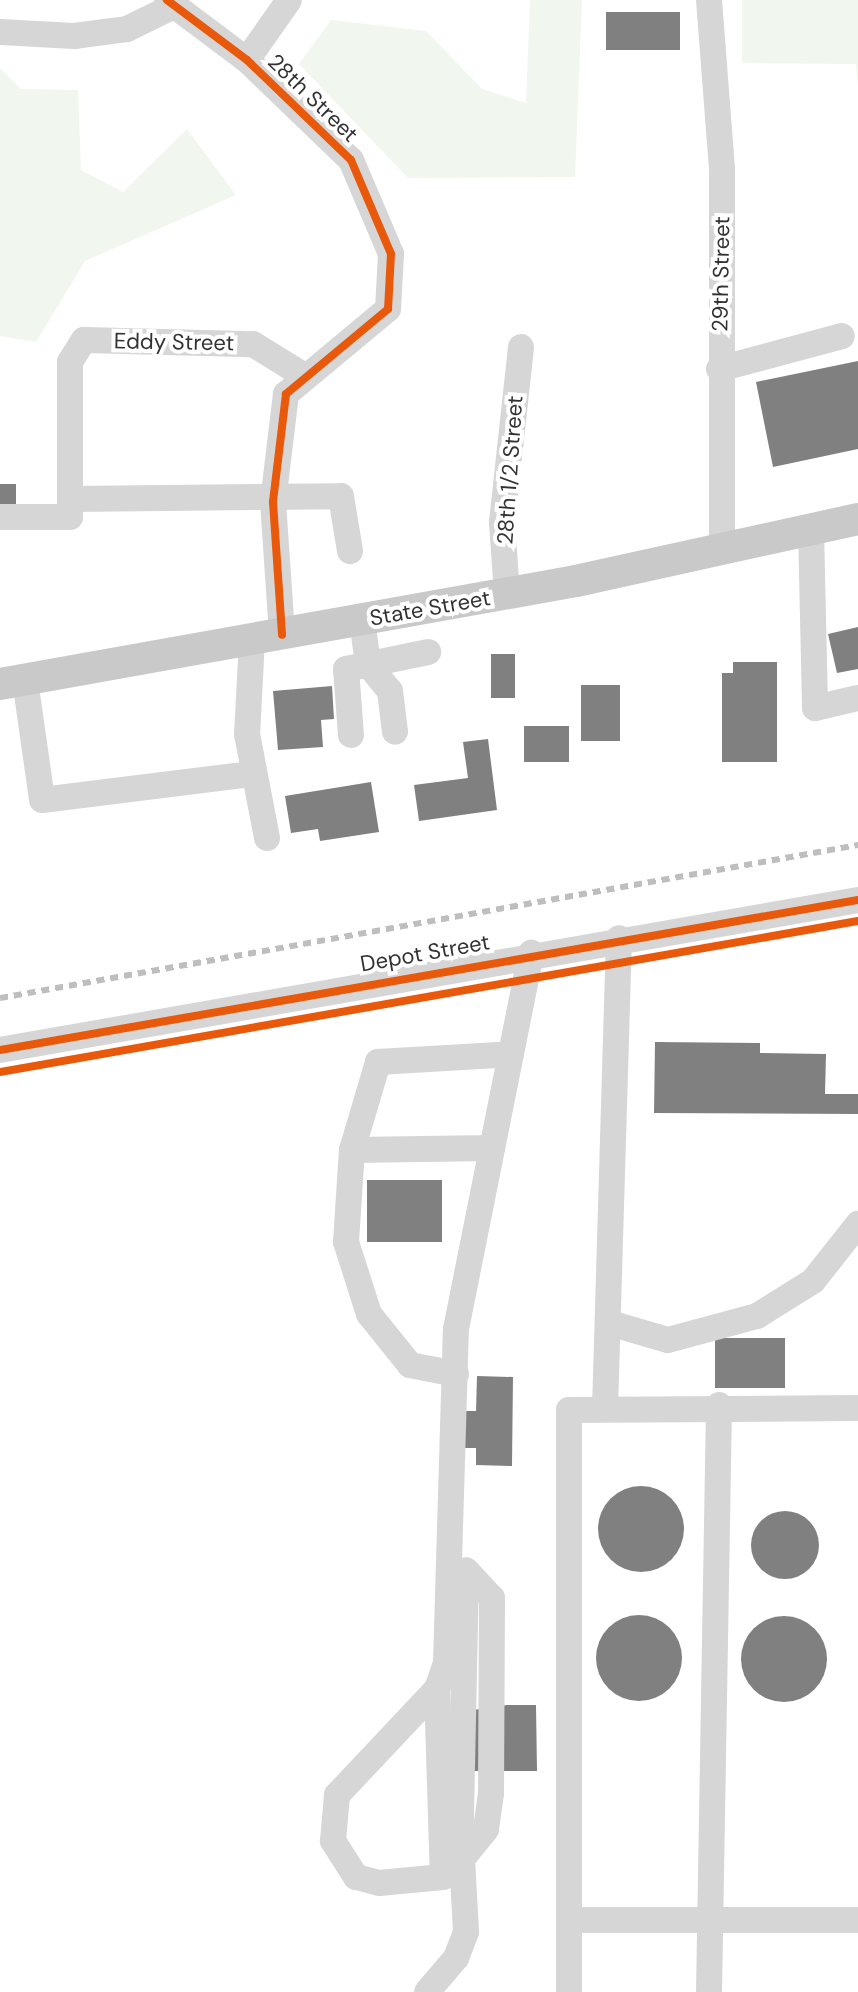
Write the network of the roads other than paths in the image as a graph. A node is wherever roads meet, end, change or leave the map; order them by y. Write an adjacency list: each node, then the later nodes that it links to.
1 (289, 0): 5 (street)
2 (709, 0): 8 (street, 29th Street)
3 (171, 3): 4 (street); 5 (street, 28th Street)
4 (0, 32)
5 (247, 60): 9 (street, 28th Street)
6 (842, 336): 8 (street)
7 (521, 347): 17 (street, 28th 1/2 Street)
8 (719, 369): 15 (street, 29th Street)
9 (303, 375): 10 (street, Eddy Street); 11 (street, 28th Street)
10 (71, 499): 11 (street); 12 (street)
11 (273, 502): 16 (street); 19 (street, 28th Street)
12 (0, 517)
13 (858, 519): 14 (main road, State Street)
14 (811, 529): 15 (main road, State Street); 23 (street)
15 (722, 549): 17 (main road, State Street)
16 (350, 551)
17 (507, 594): 18 (main road, State Street)
18 (362, 620): 19 (main road, State Street); 21 (street)
19 (267, 638): 22 (main road, State Street); 26 (street, 28th Street)
20 (428, 652): 21 (street)
21 (368, 664): 24 (street); 25 (street)
22 (12, 682): 26 (street)
23 (858, 698)
24 (395, 732)
25 (351, 735)
26 (252, 774): 27 (street, 28th Street)
27 (267, 838)
28 (858, 900): 29 (street, Depot Street)
29 (619, 938): 30 (street, Depot Street); 36 (street)
30 (531, 952): 31 (street, Depot Street); 32 (street)
31 (0, 1050)
32 (511, 1054): 33 (street); 34 (street)
33 (492, 1148): 34 (street); 37 (street)
34 (352, 1150): 37 (street)
35 (858, 1224): 36 (street)
36 (613, 1324): 40 (street)
37 (456, 1374): 41 (street)
38 (719, 1405): 39 (street); 40 (street); 45 (street)
39 (858, 1408)
40 (605, 1409): 44 (street)
41 (451, 1539): 42 (street); 43 (street)
42 (437, 1689): 43 (street); 43 (street)
43 (452, 1868): 47 (street)
44 (570, 1920): 45 (street); 48 (street)
45 (710, 1920): 46 (street); 49 (street)
46 (858, 1920)
47 (427, 1992)
48 (569, 1992)
49 (709, 1992)

